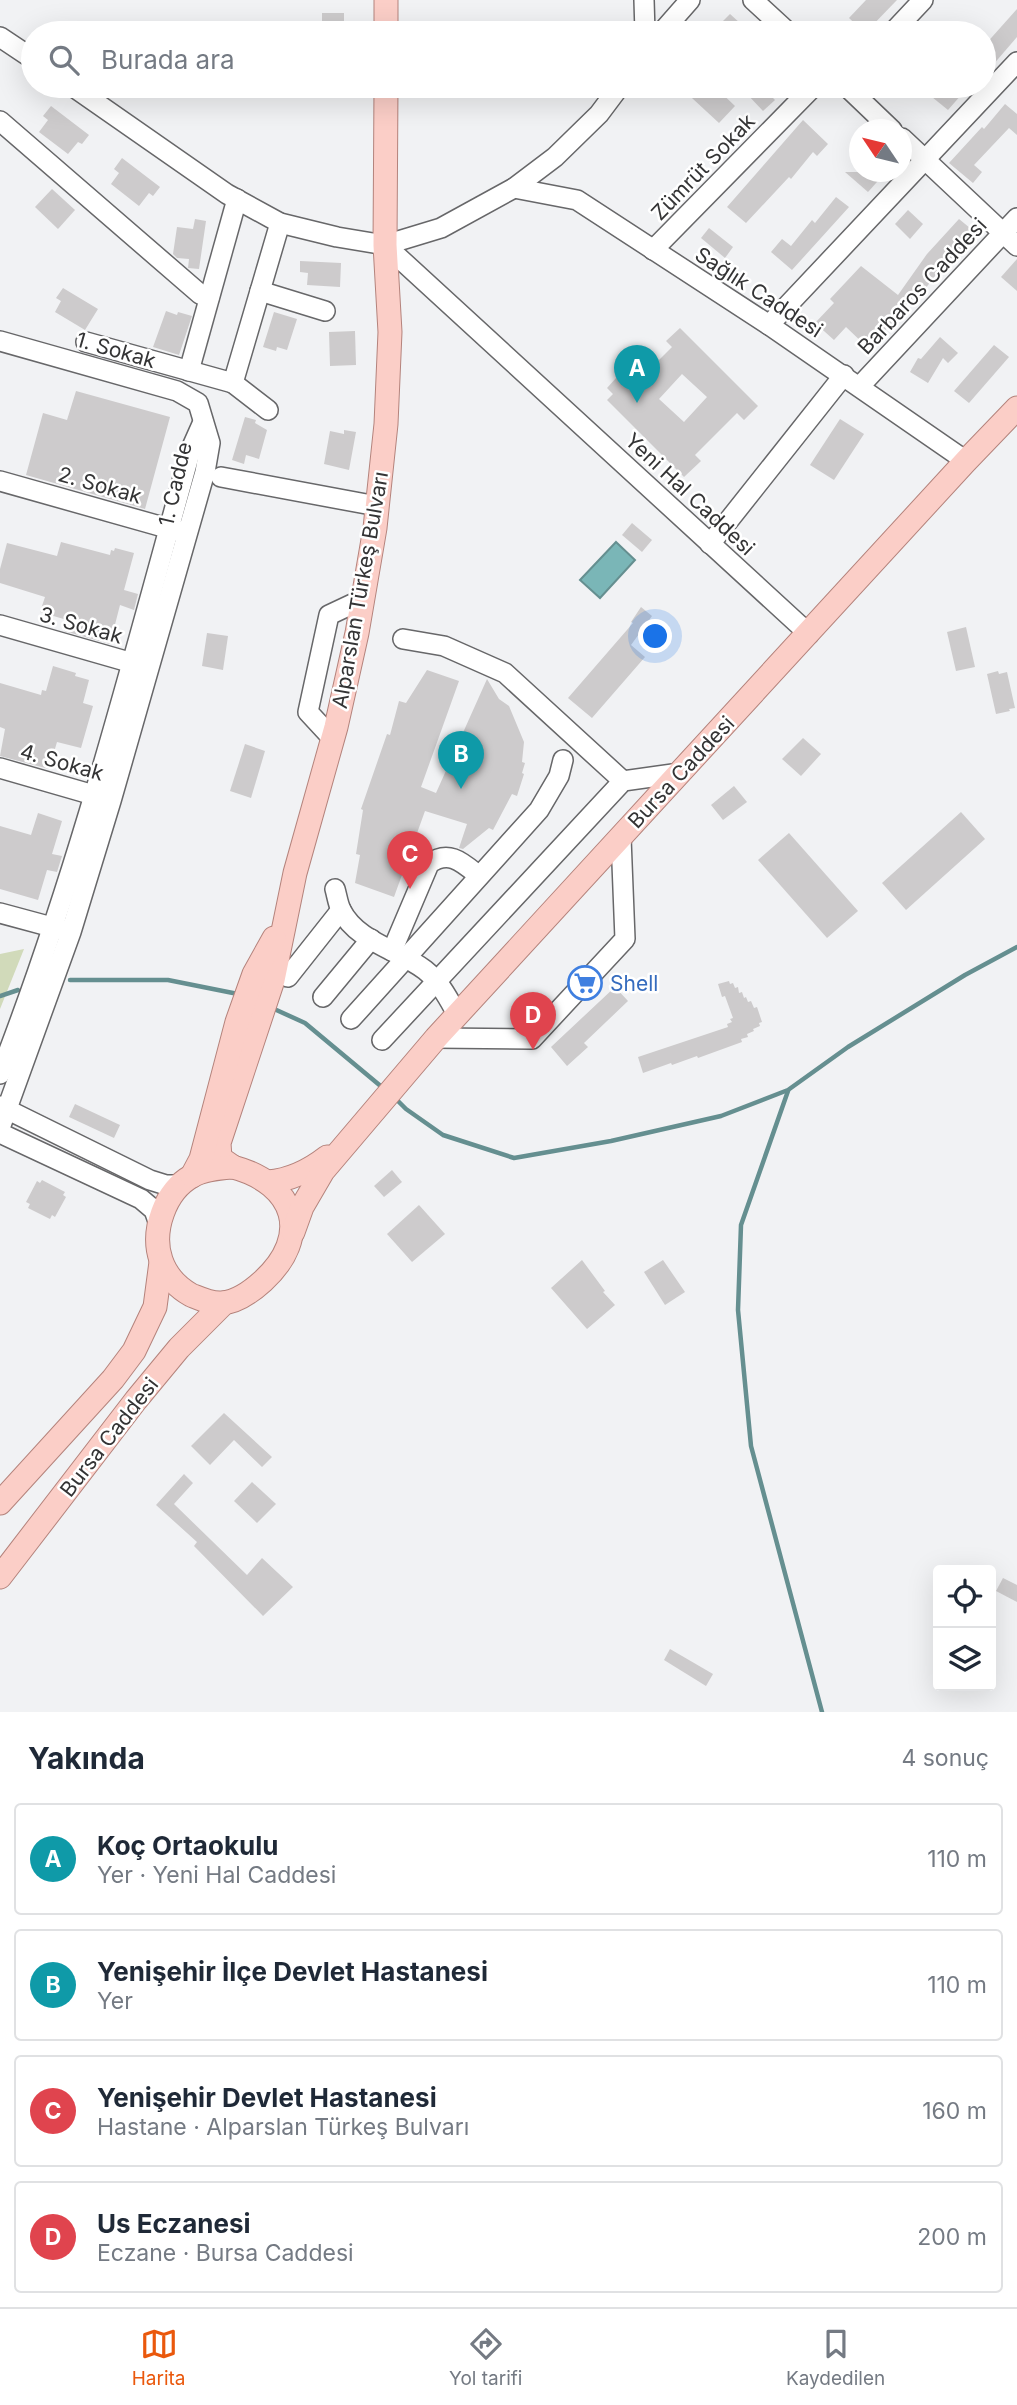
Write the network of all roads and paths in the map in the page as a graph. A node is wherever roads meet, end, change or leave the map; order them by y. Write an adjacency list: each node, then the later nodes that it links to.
1 (386, 0): 6 (main road)
2 (644, 0): 7 (street)
3 (690, 0): 8 (street)
4 (923, 0): 10 (street)
5 (763, 3): 9 (street)
6 (386, 21)
7 (645, 21)
8 (672, 21)
9 (779, 21)
10 (903, 21)
11 (0, 37): 12 (street)
12 (21, 51)
13 (1017, 62): 14 (street)
14 (996, 84)
15 (90, 98): 26 (street)
16 (386, 98): 29 (main road, Alparslan Türkeş Bulvarı)
17 (611, 98): 25 (street)
18 (802, 98): 30 (street, Zümrüt Sokak)
19 (859, 98): 21 (street)
20 (983, 98): 24 (street)
21 (880, 119)
22 (0, 121): 32 (street)
23 (912, 149): 24 (street)
24 (924, 160): 28 (street); 34 (street)
25 (514, 188): 29 (street); 30 (street, Sağlık Caddesi)
26 (237, 199): 27 (street); 32 (street)
27 (280, 223): 29 (street); 31 (street)
28 (1012, 232): 38 (street, Barbaros Caddesi)
29 (385, 244): 46 (main road, Alparslan Türkeş Bulvarı); 48 (street, Yeni Hal Caddesi)
30 (653, 250): 34 (street, Sağlık Caddesi)
31 (260, 291): 33 (street); 39 (street)
32 (209, 298): 37 (street)
33 (325, 311)
34 (769, 325): 38 (street, Sağlık Caddesi)
35 (0, 341): 42 (street, 1. Sokak)
36 (86, 342): 37 (street)
37 (189, 371): 39 (street)
38 (852, 381): 43 (street, Sağlık Caddesi); 48 (street, Barbaros Caddesi)
39 (233, 383): 41 (street)
40 (1017, 408): 43 (main road, Bursa Caddesi)
41 (268, 410)
42 (203, 422): 47 (street, 1. Cadde)
43 (966, 461): 51 (main road, Bursa Caddesi)
44 (221, 477): 46 (street)
45 (0, 481): 47 (street, 2. Sokak)
46 (377, 506): 49 (main road, Alparslan Türkeş Bulvarı)
47 (178, 531): 53 (street, 1. Cadde)
48 (710, 544): 51 (street, Yeni Hal Caddesi)
49 (363, 599): 54 (main road, Alparslan Türkeş Bulvarı); 54 (street)
50 (0, 625): 53 (street, 3. Sokak)
51 (809, 634): 57 (main road, Bursa Caddesi)
52 (403, 639): 58 (street)
53 (141, 666): 59 (street, 1. Cadde)
54 (332, 739): 69 (main road, Alparslan Türkeş Bulvarı)
55 (563, 760): 61 (street)
56 (0, 768): 59 (street, 4. Sokak)
57 (680, 773): 58 (street); 60 (main road, Bursa Caddesi)
58 (624, 781): 70 (street)
59 (102, 798): 65 (street, 1. Cadde); 66 (street, 1. Cadde)
60 (621, 838): 72 (main road, Bursa Caddesi); 75 (street)
61 (479, 876): 68 (street); 68 (street)
62 (335, 889): 63 (street)
63 (341, 910): 67 (street); 69 (street)
64 (0, 913): 65 (street)
65 (52, 927): 66 (street); 77 (street, 1. Cadde)
66 (71, 932): 78 (street, 1. Cadde)
67 (371, 939): 68 (street); 71 (street)
68 (399, 954): 70 (street); 73 (street)
69 (271, 977): 74 (main road, Alparslan Türkeş Bulvarı)
70 (437, 981): 72 (street); 76 (street)
71 (323, 997)
72 (457, 1014): 75 (main road, Bursa Caddesi)
73 (351, 1019)
74 (247, 1024): 81 (main road, Alparslan Türkeş Bulvarı); 82 (main road, Alparslan Türkeş Bulvarı)
75 (436, 1038): 80 (main road, Bursa Caddesi)
76 (382, 1040)
77 (0, 1074)
78 (2, 1115): 82 (street)
79 (0, 1133): 84 (street)
80 (349, 1139): 83 (main road, Bursa Caddesi); 85 (main road, Bursa Caddesi)
81 (233, 1167): 82 (main road); 83 (main road)
82 (186, 1181): 84 (main road)
83 (268, 1182): 85 (main road)
84 (159, 1224): 86 (main road)
85 (293, 1232): 87 (main road)
86 (162, 1262): 87 (main road); 88 (main road, Bursa Caddesi)
87 (224, 1303): 89 (main road, Bursa Caddesi)
88 (0, 1503)
89 (0, 1577)

